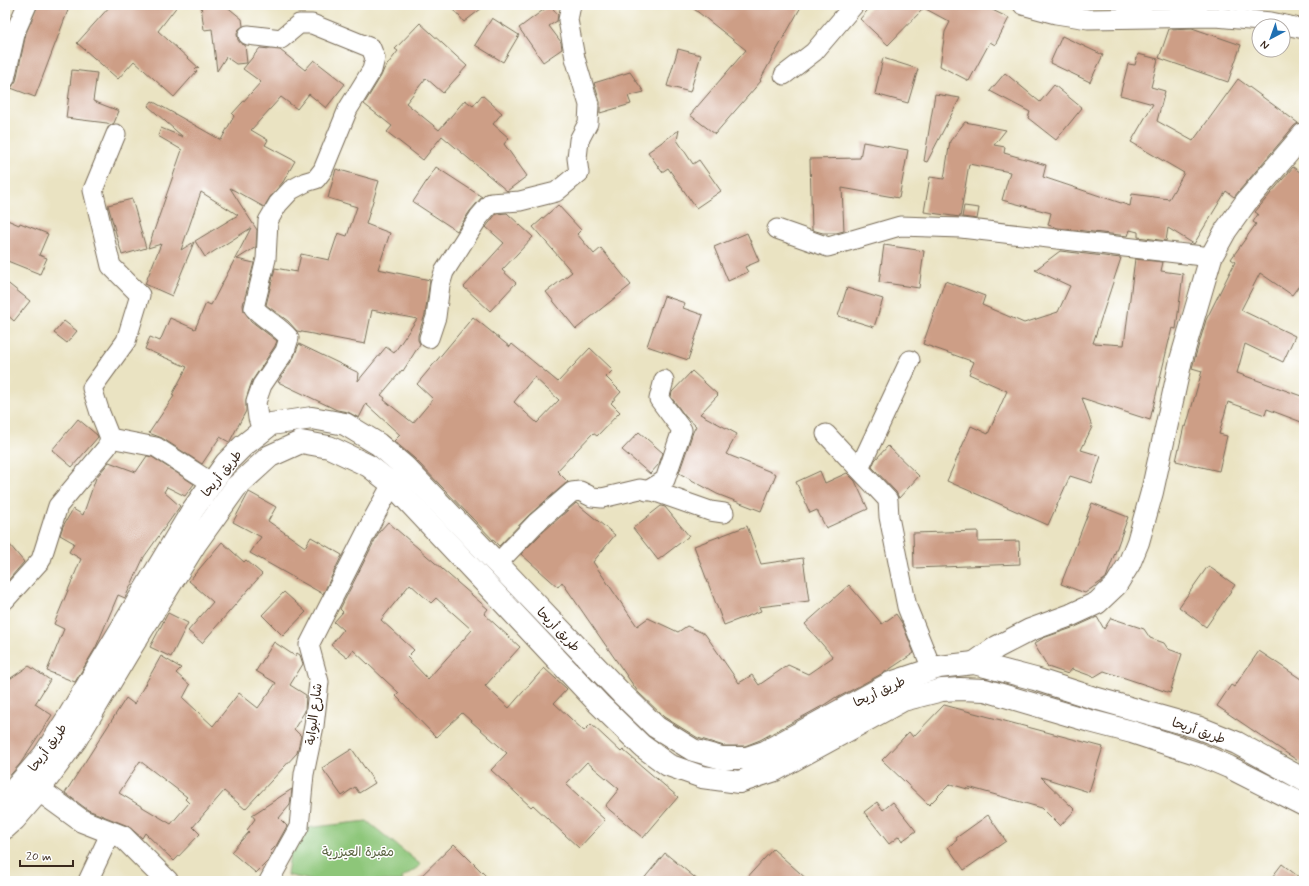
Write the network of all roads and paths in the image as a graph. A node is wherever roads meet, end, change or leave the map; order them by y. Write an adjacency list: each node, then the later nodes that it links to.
1 (27, 5): 8 (street)
2 (571, 5): 13 (street)
3 (854, 5): 7 (street)
4 (1024, 5): 5 (street)
5 (1304, 29)
6 (248, 36): 16 (street)
7 (784, 75)
8 (5, 79)
9 (116, 134): 18 (street)
10 (1304, 134): 12 (main road)
11 (777, 229): 12 (street)
12 (1212, 257): 27 (main road)
13 (429, 338)
14 (910, 360): 20 (street)
15 (664, 380): 23 (street)
16 (262, 431): 19 (main road, طريق أريحا); 21 (main road, طريق أريحا)
17 (826, 434): 20 (street)
18 (110, 438): 21 (street); 26 (street)
19 (405, 467): 22 (street, شارع البوابة); 25 (main road, طريق أريحا)
20 (859, 469): 28 (street)
21 (212, 483): 32 (main road, طريق أريحا)
22 (392, 484): 30 (main road, طريق أريحا); 32 (main road, طريق أريحا); 39 (street, شارع البوابة)
23 (647, 490): 24 (street); 25 (street)
24 (724, 513)
25 (497, 564): 28 (main road, طريق أريحا)
26 (5, 600)
27 (974, 663): 28 (main road, طريق أريحا); 29 (main road, طريق أريحا)
28 (932, 669)
29 (1016, 674): 30 (main road); 31 (main road, طريق أريحا)
30 (1010, 697): 34 (main road, طريق أريحا)
31 (1304, 780)
32 (31, 785): 33 (main road, طريق أريحا); 35 (main road, طريق أريحا); 36 (main road)
33 (5, 800)
34 (1304, 805)
35 (5, 828)
36 (110, 832): 37 (street); 38 (main road)
37 (88, 881)
38 (167, 881)
39 (269, 881)

